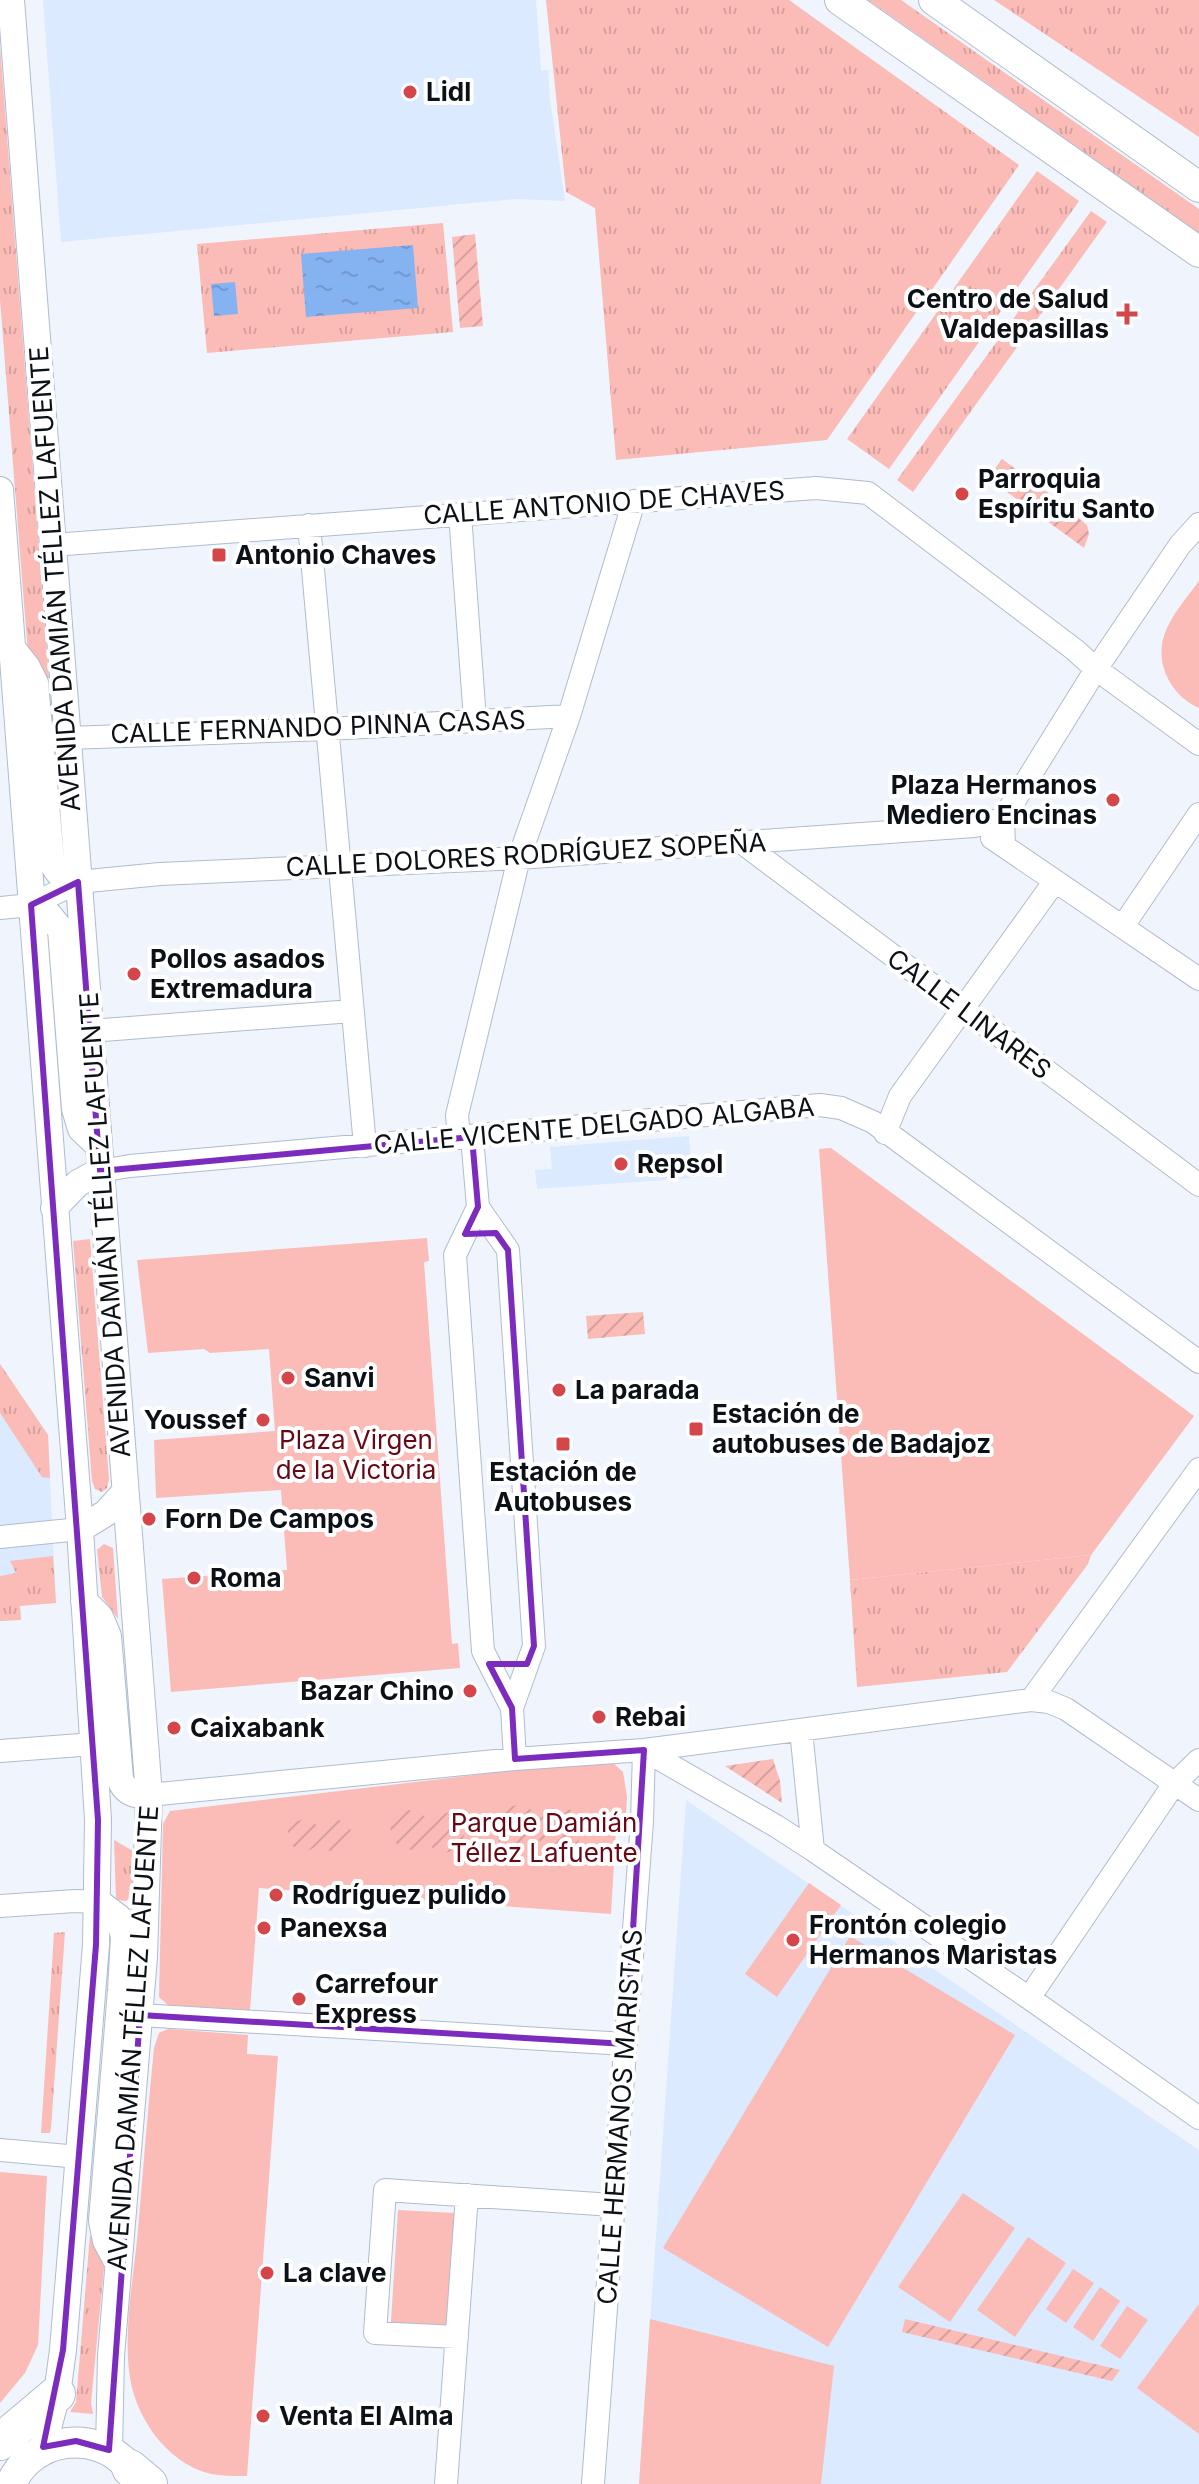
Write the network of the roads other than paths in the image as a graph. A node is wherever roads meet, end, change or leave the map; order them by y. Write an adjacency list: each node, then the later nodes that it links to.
1 (11, 0): 11 (street, AVENIDA DAMIÁN TÉLLEZ LAFUENTE)
2 (840, 0): 5 (main road)
3 (934, 0): 4 (main road)
4 (1199, 187)
5 (1199, 252)
6 (0, 490): 12 (street, AVENIDA DAMIÁN TÉLLEZ LAFUENTE)
7 (634, 501): 8 (street, CALLE ANTONIO DE CHAVES); 13 (street, CALLE ANTONIO DE CHAVES); 14 (street)
8 (460, 514): 10 (street, CALLE ANTONIO DE CHAVES); 15 (street)
9 (1199, 524): 13 (street)
10 (309, 525): 11 (street, CALLE ANTONIO DE CHAVES); 16 (street)
11 (53, 545): 17 (street, AVENIDA DAMIÁN TÉLLEZ LAFUENTE)
12 (12, 648): 27 (street); 28 (street, AVENIDA DAMIÁN TÉLLEZ LAFUENTE)
13 (1096, 669): 18 (street, CALLE ANTONIO DE CHAVES); 20 (street)
14 (569, 716): 15 (street, CALLE FERNANDO PINNA CASAS); 24 (street)
15 (475, 720): 16 (street, CALLE FERNANDO PINNA CASAS)
16 (327, 729): 17 (street, CALLE FERNANDO PINNA CASAS); 25 (street)
17 (67, 738): 27 (street, AVENIDA DAMIÁN TÉLLEZ LAFUENTE)
18 (1199, 744)
19 (1199, 814): 30 (street)
20 (1003, 819): 21 (street); 23 (street)
21 (974, 826): 22 (street, CALLE DOLORES RODRÍGUEZ SOPEÑA); 23 (street)
22 (741, 842): 24 (street, CALLE DOLORES RODRÍGUEZ SOPEÑA); 33 (street, CALLE LINARES)
23 (1004, 846): 26 (street)
24 (519, 858): 25 (street, CALLE DOLORES RODRÍGUEZ SOPEÑA); 36 (street)
25 (340, 868): 27 (street, CALLE DOLORES RODRÍGUEZ SOPEÑA); 32 (street)
26 (1055, 881): 30 (street); 33 (street)
27 (78, 882): 28 (street); 34 (street, AVENIDA DAMIÁN TÉLLEZ LAFUENTE)
28 (31, 905): 29 (street); 38 (street); 41 (street, AVENIDA DAMIÁN TÉLLEZ LAFUENTE)
29 (0, 908)
30 (1123, 926): 31 (street)
31 (1199, 979)
32 (352, 1011): 34 (street); 37 (street)
33 (963, 1011): 35 (street); 39 (street, CALLE LINARES)
34 (90, 1031): 38 (street, AVENIDA DAMIÁN TÉLLEZ LAFUENTE)
35 (885, 1133): 36 (street, CALLE VICENTE DELGADO ALGABA); 44 (street, CALLE VICENTE DELGADO ALGABA)
36 (466, 1138): 37 (street, CALLE VICENTE DELGADO ALGABA); 40 (street)
37 (365, 1146): 38 (street, CALLE VICENTE DELGADO ALGABA)
38 (100, 1159): 41 (street); 46 (street, AVENIDA DAMIÁN TÉLLEZ LAFUENTE)
39 (1199, 1185)
40 (478, 1207): 42 (street); 43 (street)
41 (54, 1208): 47 (street, AVENIDA DAMIÁN TÉLLEZ LAFUENTE)
42 (496, 1233): 43 (street); 51 (street)
43 (465, 1234): 50 (street)
44 (1199, 1362)
45 (1199, 1469): 52 (street)
46 (125, 1492): 47 (street); 61 (street, AVENIDA DAMIÁN TÉLLEZ LAFUENTE)
47 (80, 1529): 48 (street); 49 (street, AVENIDA DAMIÁN TÉLLEZ LAFUENTE)
48 (0, 1537)
49 (84, 1601): 55 (street, AVENIDA DAMIÁN TÉLLEZ LAFUENTE); 61 (street)
50 (490, 1664): 51 (street); 53 (street)
51 (527, 1664): 53 (street)
52 (1031, 1700): 54 (street); 60 (street)
53 (512, 1708): 58 (street)
54 (801, 1730): 56 (street); 63 (street)
55 (94, 1744): 57 (street); 64 (street, AVENIDA DAMIÁN TÉLLEZ LAFUENTE)
56 (644, 1750): 58 (street); 63 (street); 69 (street, CALLE HERMANOS MARISTAS)
57 (0, 1751)
58 (515, 1759): 61 (street)
59 (1199, 1760): 60 (street)
60 (1174, 1784): 62 (street); 67 (street)
61 (149, 1795): 68 (street, AVENIDA DAMIÁN TÉLLEZ LAFUENTE)
62 (1199, 1800)
63 (813, 1850): 67 (street)
64 (98, 1902): 65 (street); 66 (street); 72 (street, AVENIDA DAMIÁN TÉLLEZ LAFUENTE)
65 (0, 1906)
66 (121, 1990): 68 (street); 75 (street)
67 (1029, 1998): 70 (street)
68 (140, 2015): 69 (street); 75 (street, AVENIDA DAMIÁN TÉLLEZ LAFUENTE)
69 (626, 2044): 74 (street, CALLE HERMANOS MARISTAS)
70 (1199, 2118)
71 (0, 2150): 72 (street)
72 (79, 2157): 77 (street, AVENIDA DAMIÁN TÉLLEZ LAFUENTE)
73 (467, 2195): 74 (street); 76 (street); 76 (street)
74 (613, 2205): 83 (street, CALLE HERMANOS MARISTAS)
75 (118, 2264): 80 (street, AVENIDA DAMIÁN TÉLLEZ LAFUENTE)
76 (457, 2337): 82 (street)
77 (57, 2394): 78 (highway); 79 (street, AVENIDA DAMIÁN TÉLLEZ LAFUENTE)
78 (0, 2442)
79 (43, 2447): 80 (main road); 81 (main road)
80 (131, 2471)
81 (11, 2484)
82 (446, 2484)
83 (593, 2484)

